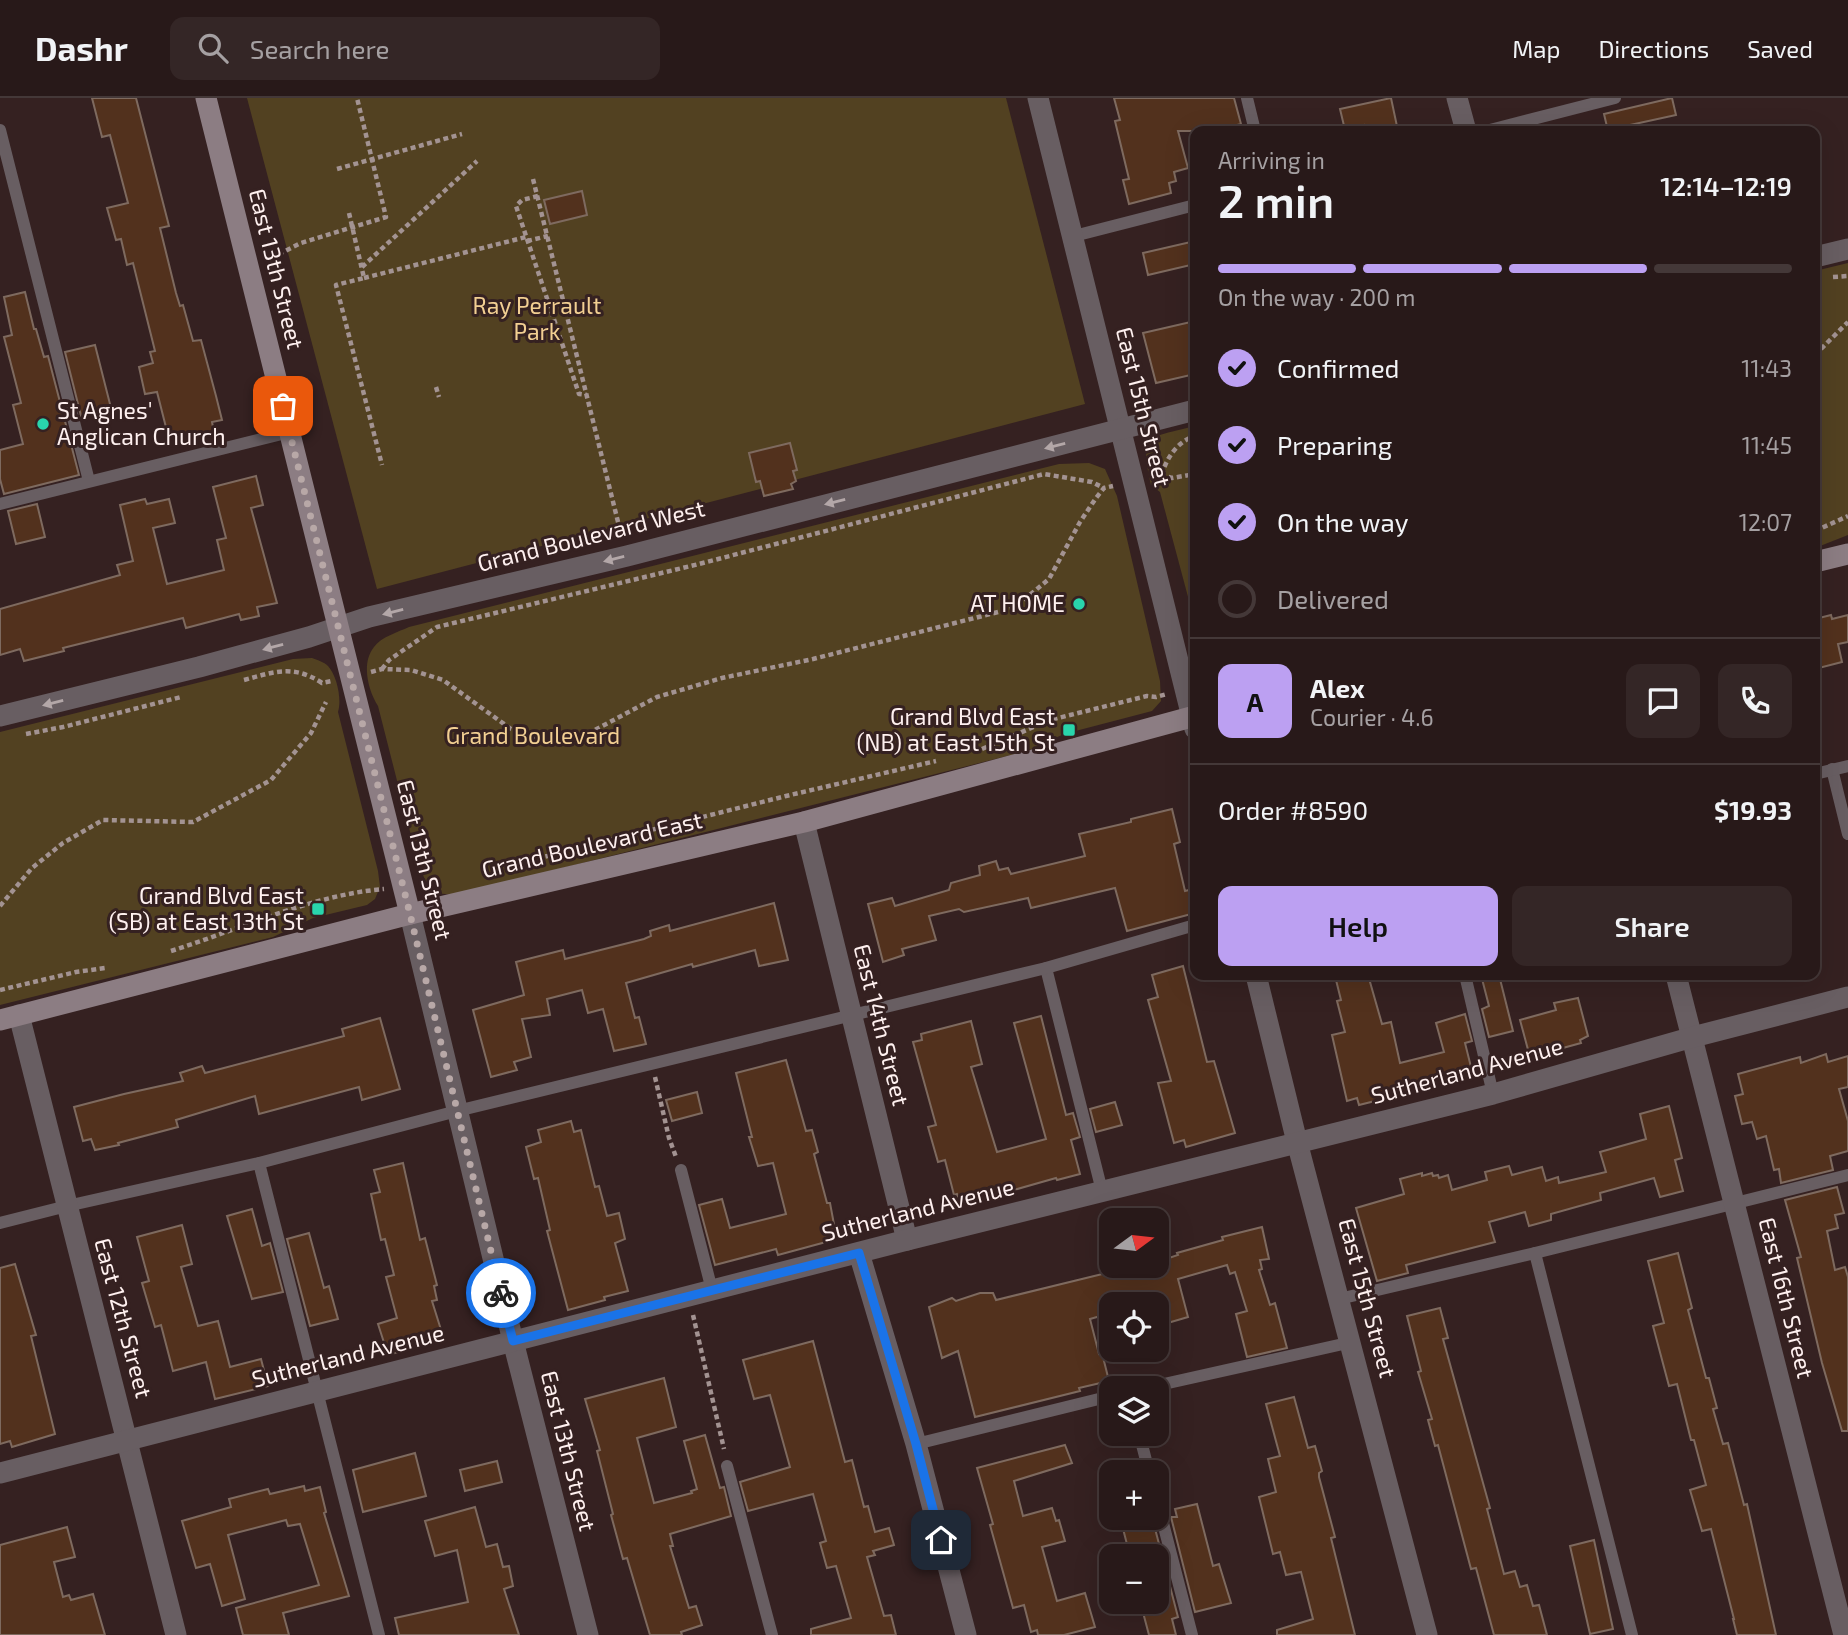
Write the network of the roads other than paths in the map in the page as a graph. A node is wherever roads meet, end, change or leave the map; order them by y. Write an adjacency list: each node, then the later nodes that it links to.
1 (206, 98): 16 (main road, East 13th Street)
2 (1038, 98): 11 (street, East 15th Street)
3 (1247, 98): 6 (lane)
4 (1457, 98): 7 (street)
5 (1615, 98): 8 (lane)
6 (1254, 126)
7 (1465, 126)
8 (1506, 126)
9 (0, 130): 17 (lane)
10 (1190, 206): 11 (lane)
11 (1074, 236): 15 (street, East 15th Street)
12 (1848, 249): 13 (street)
13 (1820, 256)
14 (1190, 411): 15 (street, Grand Boulevard West)
15 (1121, 429): 21 (street, Grand Boulevard West, one-way to 21); 22 (street, East 15th Street)
16 (290, 432): 17 (lane); 21 (main road, East 13th Street)
17 (89, 481): 18 (lane)
18 (0, 504)
19 (1848, 554): 20 (main road)
20 (1820, 561)
21 (339, 628): 23 (street, Grand Boulevard West, one-way to 23); 30 (main road, East 13th Street)
22 (1190, 705)
23 (0, 716)
24 (1190, 722): 28 (main road, Grand Boulevard East)
25 (1848, 766): 26 (lane)
26 (1832, 769): 27 (lane); 29 (lane)
27 (1820, 773)
28 (804, 822): 30 (main road, Grand Boulevard East); 37 (street, East 14th Street)
29 (1848, 834)
30 (410, 914): 38 (main road, Grand Boulevard East); 41 (street, East 13th Street)
31 (1190, 926): 32 (lane)
32 (1045, 968): 37 (lane); 46 (lane)
33 (1257, 980): 42 (street, East 15th Street)
34 (1466, 980): 40 (lane)
35 (1677, 980): 39 (street, East 16th Street)
36 (1848, 997): 39 (street, Sutherland Avenue)
37 (852, 1014): 41 (lane); 50 (street, East 14th Street)
38 (10, 1017): 48 (street, East 12th Street)
39 (1693, 1037): 40 (street, Sutherland Avenue); 47 (street, East 16th Street)
40 (1493, 1094): 42 (street, Sutherland Avenue)
41 (457, 1111): 43 (lane); 55 (street, East 13th Street)
42 (1297, 1142): 46 (street, Sutherland Avenue); 54 (street, East 15th Street)
43 (259, 1163): 48 (lane); 58 (lane)
44 (681, 1170): 53 (lane)
45 (1848, 1175): 47 (lane)
46 (1102, 1191): 50 (street, Sutherland Avenue)
47 (1735, 1203): 52 (lane); 73 (street, East 16th Street)
48 (66, 1206): 49 (lane); 60 (street, East 12th Street)
49 (0, 1223)
50 (907, 1240): 51 (street, Sutherland Avenue)
51 (859, 1253): 53 (street, Sutherland Avenue); 61 (street)
52 (1535, 1253): 54 (lane); 72 (lane)
53 (712, 1290): 55 (street, Sutherland Avenue)
54 (1339, 1299): 56 (street, East 15th Street)
55 (513, 1341): 58 (street, Sutherland Avenue); 67 (street, East 13th Street)
56 (1352, 1342): 57 (lane); 71 (street, East 15th Street)
57 (1169, 1383)
58 (317, 1392): 60 (street, Sutherland Avenue); 66 (lane)
59 (1099, 1399): 61 (lane)
60 (128, 1440): 63 (street, Sutherland Avenue); 65 (street, East 12th Street)
61 (916, 1444): 69 (street)
62 (727, 1466): 68 (lane)
63 (0, 1473)
64 (1165, 1530): 70 (lane)
65 (176, 1635)
66 (379, 1635)
67 (588, 1635)
68 (772, 1635)
69 (965, 1635)
70 (1192, 1635)
71 (1427, 1635)
72 (1632, 1635)
73 (1844, 1635)

